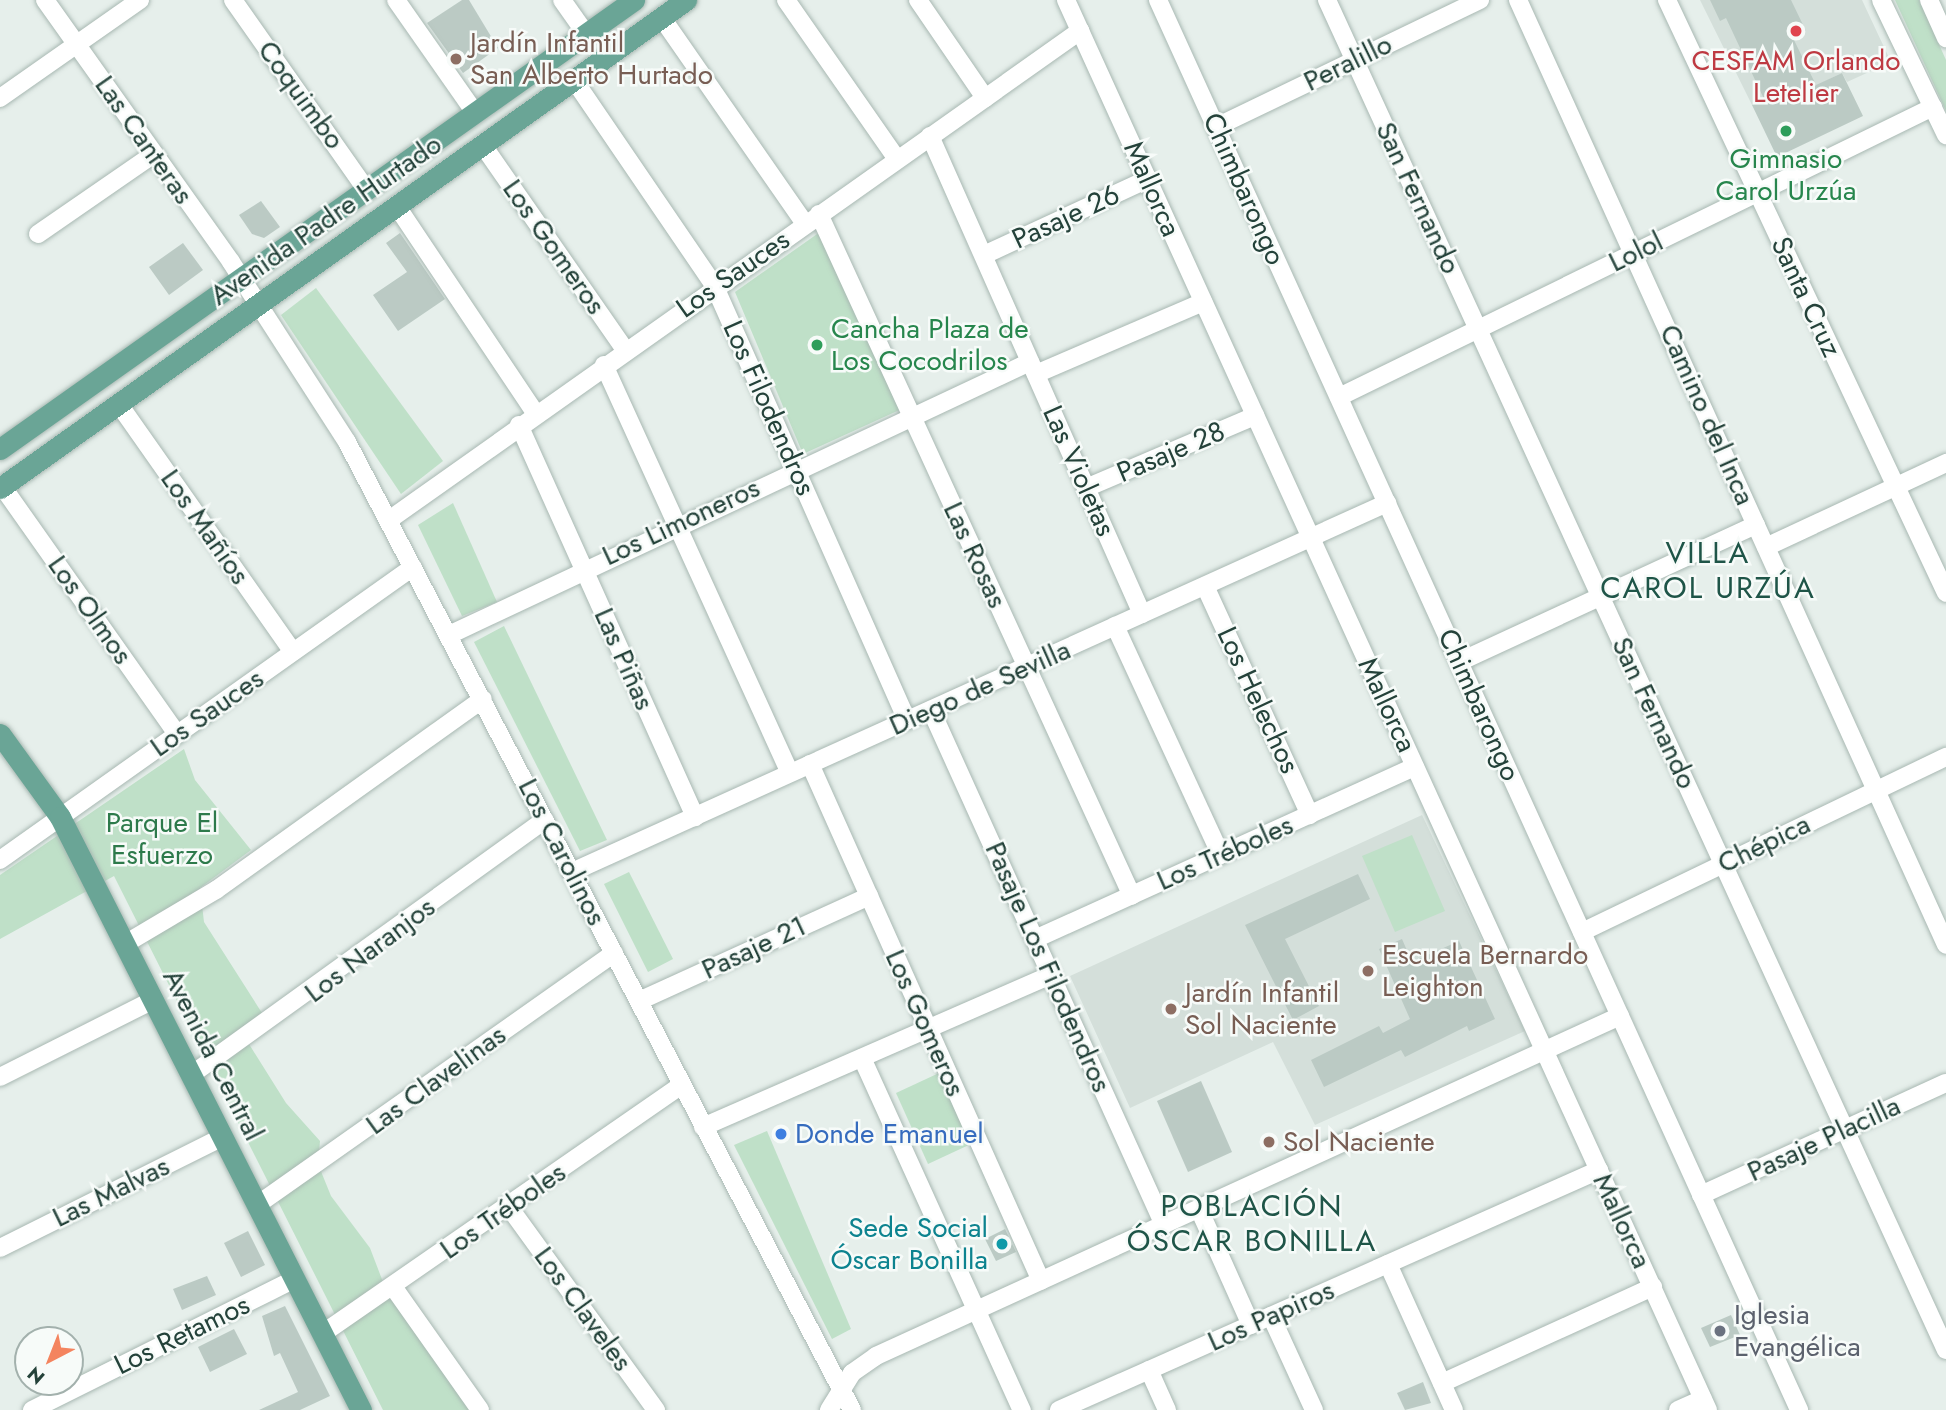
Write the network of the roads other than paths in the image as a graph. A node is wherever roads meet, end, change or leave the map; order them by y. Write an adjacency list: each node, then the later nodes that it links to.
1 (44, 0): 22 (street, Las Canteras)
2 (140, 0): 22 (street)
3 (233, 0): 36 (street, Coquimbo)
4 (396, 0): 28 (street)
5 (562, 0): 20 (street)
6 (634, 0): 20 (main road, Avenida Padre Hurtado)
7 (687, 0): 18 (main road, Avenida Padre Hurtado)
8 (786, 0): 34 (street)
9 (918, 0): 26 (street)
10 (1066, 0): 19 (street, Mallorca)
11 (1158, 0): 29 (street, Chimbarongo)
12 (1327, 0): 23 (street, San Fernando)
13 (1480, 0): 23 (street, Peralillo)
14 (1518, 0): 41 (street, Camino del Inca)
15 (1667, 0): 37 (street, Santa Cruz)
16 (1881, 0): 27 (street)
17 (1929, 0): 21 (street)
18 (662, 18): 24 (main road, Avenida Padre Hurtado); 39 (street, Las Rosas)
19 (1080, 31): 26 (street, Los Sauces); 35 (street, Mallorca)
20 (586, 34): 28 (main road, Avenida Padre Hurtado)
21 (1946, 38)
22 (76, 45): 25 (street); 33 (street, Las Canteras)
23 (1354, 60): 29 (street, Peralillo); 47 (street, San Fernando)
24 (574, 80): 32 (main road, Avenida Padre Hurtado); 44 (street, Los Filodendros)
25 (0, 98)
26 (985, 98): 31 (street, Los Sauces)
27 (1933, 107): 30 (street); 37 (street, Lolol)
28 (475, 113): 36 (main road, Avenida Padre Hurtado)
29 (1216, 127): 51 (street, Chimbarongo)
30 (1946, 135)
31 (930, 136): 34 (street, Los Sauces); 42 (street, Las Violetas)
32 (482, 144): 38 (main road, Avenida Padre Hurtado); 48 (street, Los Gomeros)
33 (154, 154): 40 (street); 43 (street, Las Canteras)
34 (897, 159): 39 (street, Los Sauces)
35 (1147, 179): 42 (street, Pasaje 26); 45 (street, Mallorca)
36 (367, 191): 43 (main road, Avenida Padre Hurtado)
37 (1757, 192): 41 (street, Lolol); 61 (street, Santa Cruz)
38 (396, 205): 46 (main road, Avenida Padre Hurtado); 53 (street)
39 (812, 219): 44 (street, Los Sauces); 54 (street, Las Rosas)
40 (37, 234)
41 (1635, 253): 47 (street, Lolol); 66 (street, Camino del Inca)
42 (984, 256): 50 (street, Las Violetas)
43 (242, 280): 46 (street, Las Canteras); 57 (main road, Avenida Padre Hurtado)
44 (715, 287): 48 (street, Los Sauces); 59 (street, Los Filodendros)
45 (1203, 302): 50 (street, Los Limoneros); 55 (street, Mallorca)
46 (253, 304): 52 (main road, Avenida Padre Hurtado); 64 (street, Los Carolinos)
47 (1478, 329): 51 (street, Lolol); 73 (street, San Fernando)
48 (625, 350): 49 (street, Los Sauces)
49 (604, 365): 53 (street, Los Sauces); 65 (street)
50 (1033, 368): 54 (street, Los Limoneros); 62 (street, Las Violetas)
51 (1339, 397): 63 (street, Chimbarongo)
52 (118, 403): 60 (main road, Avenida Padre Hurtado); 77 (street, Los Mañíos)
53 (535, 414): 56 (street, Los Sauces)
54 (912, 416): 59 (street, Los Limoneros); 79 (street, Las Rosas)
55 (1255, 416): 62 (street, Pasaje 28); 67 (street, Mallorca)
56 (519, 425): 64 (street, Los Sauces); 70 (street, Las Piñas)
57 (0, 449)
58 (1946, 463): 61 (street)
59 (796, 469): 65 (street, Los Limoneros); 82 (street, Los Filodendros)
60 (1, 487): 84 (street, Los Olmos)
61 (1896, 487): 68 (street); 72 (street, Santa Cruz)
62 (1086, 488): 74 (street, Las Violetas)
63 (1387, 503): 67 (street, Diego de Sevilla); 78 (street, Chimbarongo)
64 (389, 520): 69 (street, Los Carolinos)
65 (677, 524): 70 (street, Los Limoneros); 88 (street)
66 (1756, 525): 68 (street, Camino del Inca); 73 (street)
67 (1311, 538): 71 (street, Diego de Sevilla); 87 (street, Mallorca)
68 (1766, 547): 89 (street, Camino del Inca)
69 (413, 567): 76 (street, Los Carolinos); 77 (street, Los Sauces)
70 (583, 568): 76 (street, Los Limoneros); 92 (street, Las Piñas)
71 (1205, 586): 74 (street, Diego de Sevilla); 90 (street, Los Helechos)
72 (1946, 593)
73 (1601, 597): 78 (street); 96 (street, San Fernando)
74 (1142, 614): 75 (street, Diego de Sevilla)
75 (1115, 626): 79 (street, Diego de Sevilla); 94 (street)
76 (449, 635): 80 (street, Los Carolinos)
77 (293, 652): 84 (street, Los Sauces)
78 (1459, 662): 100 (street, Chimbarongo)
79 (1026, 666): 81 (street, Diego de Sevilla); 99 (street, Las Rosas)
80 (483, 699): 93 (street, Los Carolinos); 102 (street)
81 (931, 710): 82 (street, Diego de Sevilla); 101 (street, Pasaje Los Filodendros)
82 (907, 720): 86 (street, Diego de Sevilla)
83 (0, 734): 91 (main road, Avenida Central)
84 (177, 734): 91 (street, Los Sauces)
85 (1946, 757): 89 (street, Chépica)
86 (810, 764): 88 (street, Diego de Sevilla); 98 (street, Los Gomeros)
87 (1415, 767): 90 (street, Los Tréboles); 110 (street, Mallorca)
88 (790, 773): 92 (street, Diego de Sevilla)
89 (1875, 790): 96 (street, Chépica); 103 (street, Camino del Inca)
90 (1310, 815): 94 (street, Los Tréboles)
91 (61, 817): 95 (street, Los Sauces); 102 (main road, Avenida Central)
92 (695, 817): 97 (street, Diego de Sevilla)
93 (545, 820): 97 (street, Los Carolinos); 112 (street, Los Naranjos)
94 (1221, 855): 99 (street, Los Tréboles)
95 (0, 860)
96 (1723, 863): 100 (street, Chépica); 117 (street, San Fernando)
97 (572, 872): 104 (street, Los Carolinos)
98 (869, 896): 107 (street, Pasaje 21); 109 (street, Los Gomeros)
99 (1132, 896): 101 (street, Los Tréboles)
100 (1582, 932): 108 (street, Chimbarongo)
101 (1035, 939): 105 (street, Pasaje Los Filodendros)
102 (125, 944): 106 (main road, Avenida Central)
103 (1946, 946)
104 (614, 953): 107 (street, Los Carolinos); 121 (street, Las Clavelinas)
105 (1051, 975): 109 (street); 124 (street, Pasaje Los Filodendros)
106 (153, 1000): 112 (main road, Avenida Central); 113 (street)
107 (639, 1001): 115 (street, Los Carolinos)
108 (1620, 1016): 110 (street); 120 (street, Chimbarongo)
109 (928, 1029): 111 (street); 128 (street, Los Gomeros)
110 (1545, 1051): 119 (street, Mallorca); 123 (street)
111 (862, 1058): 116 (street); 131 (street)
112 (191, 1075): 118 (main road, Avenida Central)
113 (0, 1077)
114 (1946, 1083): 117 (street, Pasaje Placilla)
115 (682, 1085): 116 (street, Los Carolinos); 122 (street, Los Tréboles)
116 (703, 1127): 138 (street, Los Carolinos)
117 (1845, 1129): 120 (street, Pasaje Placilla); 135 (street, San Fernando)
118 (223, 1137): 121 (main road, Avenida Central); 125 (street, Las Malvas)
119 (1599, 1170): 126 (street, Los Papiros); 130 (street, Mallorca)
120 (1701, 1195): 152 (street, Chimbarongo)
121 (257, 1205): 127 (main road, Avenida Central)
122 (509, 1207): 129 (street, Los Tréboles); 143 (street, Los Claveles)
123 (1199, 1209): 124 (street); 133 (street)
124 (1164, 1225): 128 (street)
125 (0, 1248)
126 (1388, 1264): 132 (street, Los Papiros); 137 (street)
127 (295, 1279): 134 (main road, Avenida Central); 140 (street, Los Retamos)
128 (1041, 1281): 131 (street)
129 (394, 1287): 134 (street, Los Tréboles); 142 (street)
130 (1653, 1287): 137 (street); 139 (street, Mallorca)
131 (976, 1310): 138 (street); 146 (street)
132 (1271, 1316): 133 (street, Los Papiros); 149 (street)
133 (1251, 1325): 136 (street, Los Papiros)
134 (322, 1334): 141 (main road, Avenida Central)
135 (1946, 1350)
136 (1149, 1370): 147 (street, Los Papiros); 148 (street)
137 (1442, 1383): 150 (street)
138 (841, 1387): 144 (street); 145 (street, Los Carolinos)
139 (1706, 1404): 151 (street)
140 (32, 1410)
141 (360, 1410)
142 (480, 1410)
143 (656, 1410)
144 (829, 1410)
145 (852, 1410)
146 (1022, 1410)
147 (1059, 1410)
148 (1167, 1410)
149 (1314, 1410)
150 (1454, 1410)
151 (1678, 1410)
152 (1799, 1410)

